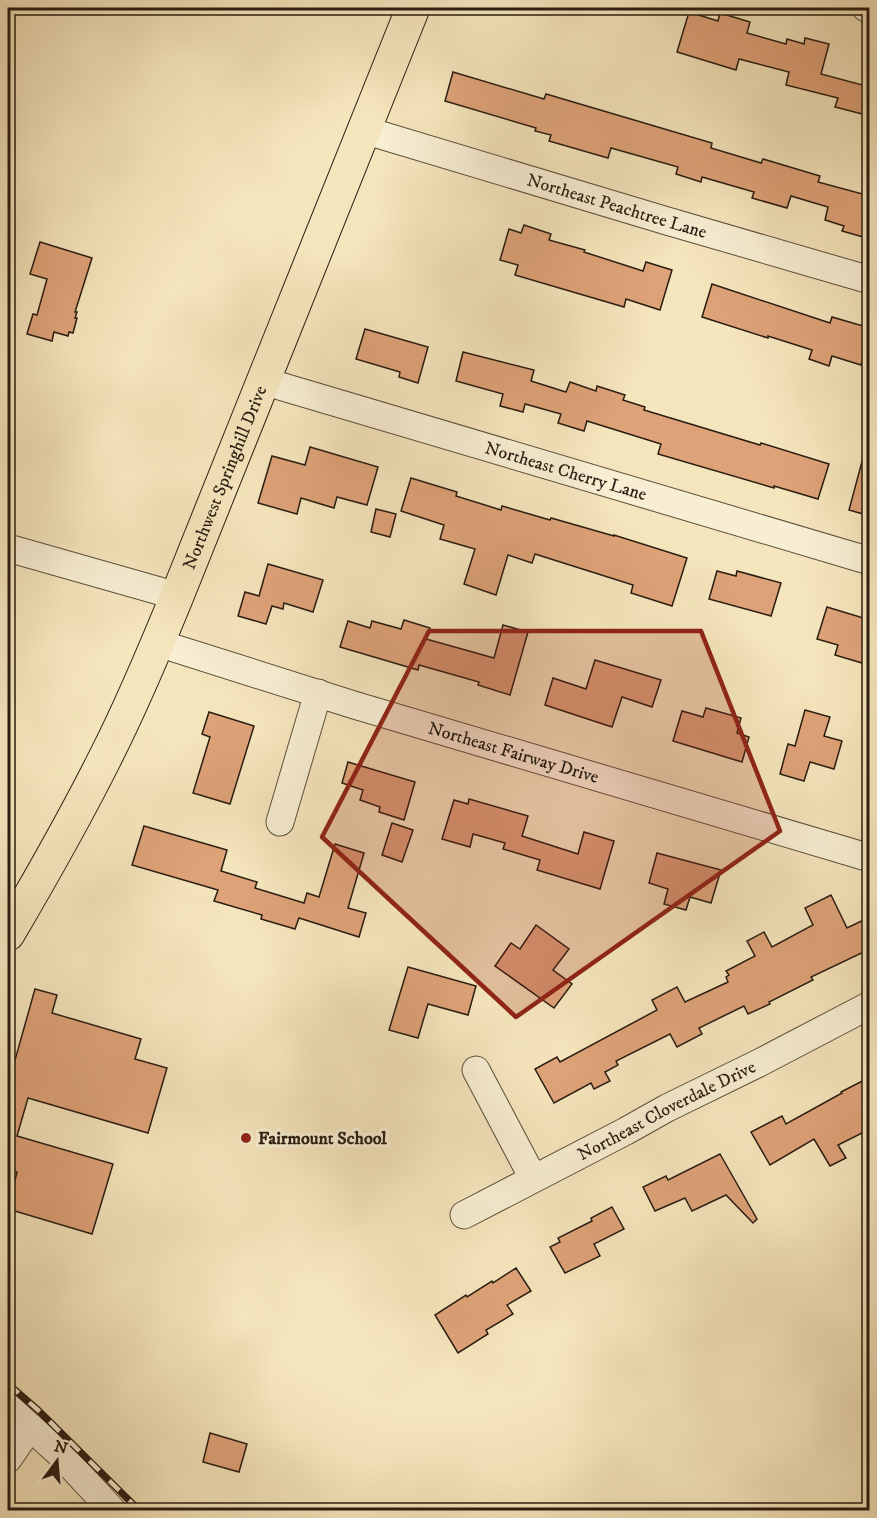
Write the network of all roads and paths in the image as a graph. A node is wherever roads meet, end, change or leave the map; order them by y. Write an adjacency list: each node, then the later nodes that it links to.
1 (413, 8): 2 (main road, Northwest Springhill Drive)
2 (364, 130): 3 (street, Northeast Peachtree Lane); 4 (main road, Northwest Springhill Drive)
3 (870, 280)
4 (263, 381): 6 (street, Northeast Cherry Lane); 7 (main road, Northwest Springhill Drive)
5 (8, 548): 7 (street)
6 (870, 561)
7 (177, 596): 8 (main road, Northwest Springhill Drive)
8 (158, 643): 9 (street, Northeast Fairway Drive); 12 (main road, Northwest Springhill Drive)
9 (318, 693): 10 (street); 11 (street, Northeast Fairway Drive)
10 (280, 822)
11 (870, 858)
12 (9, 928)
13 (870, 1005): 15 (street, Northeast Cloverdale Drive)
14 (476, 1070): 15 (street)
15 (533, 1178): 16 (street, Northeast Cloverdale Drive)
16 (464, 1215)
17 (8, 1407): 18 (street)
18 (30, 1427): 19 (street); 20 (street)
19 (8, 1459)
20 (112, 1510)

